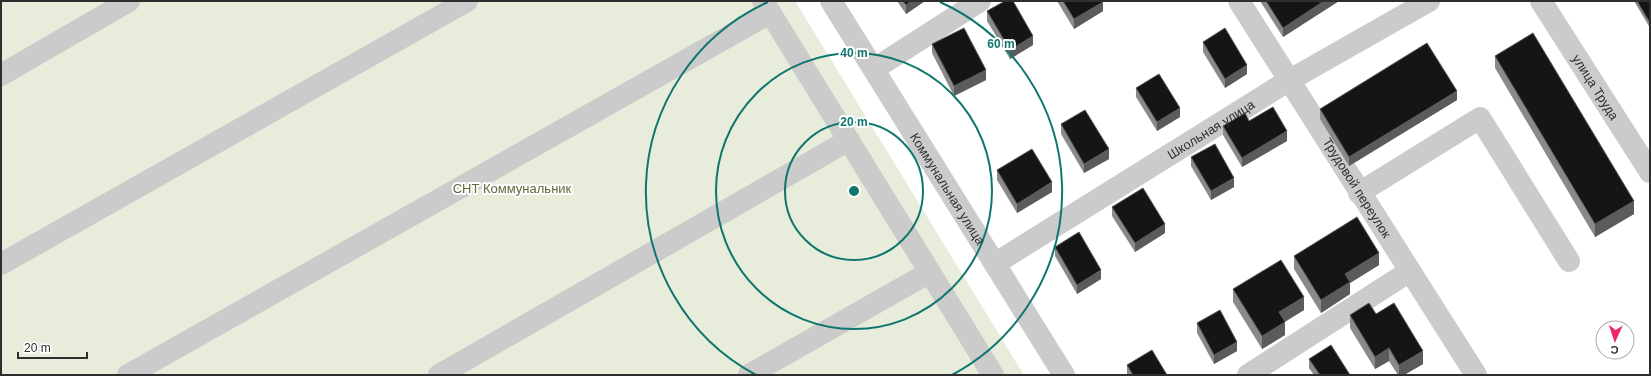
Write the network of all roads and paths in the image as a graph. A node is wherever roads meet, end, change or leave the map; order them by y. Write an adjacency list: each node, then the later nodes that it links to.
1 (129, 1): 10 (street)
2 (467, 1): 17 (street)
3 (831, 1): 9 (street, Коммунальная улица)
4 (980, 1): 9 (street)
5 (1238, 1): 11 (street, Трудовой переулок)
6 (1541, 1): 13 (street, улица Труда)
7 (1425, 2): 11 (street, Школьная улица)
8 (767, 7): 12 (street); 20 (street)
9 (874, 69): 16 (street, Коммунальная улица)
10 (1, 75)
11 (1288, 81): 14 (street, Трудовой переулок); 16 (street, Школьная улица)
12 (849, 140): 19 (street); 21 (street)
13 (1650, 172)
14 (1360, 193): 15 (street); 18 (street, Трудовой переулок)
15 (1569, 261)
16 (996, 263): 24 (street, Коммунальная улица)
17 (1, 264)
18 (1410, 271): 25 (street); 26 (street, Трудовой переулок)
19 (930, 272): 22 (street); 23 (street)
20 (128, 375)
21 (438, 375)
22 (749, 375)
23 (993, 375)
24 (1064, 375)
25 (1248, 375)
26 (1476, 375)

